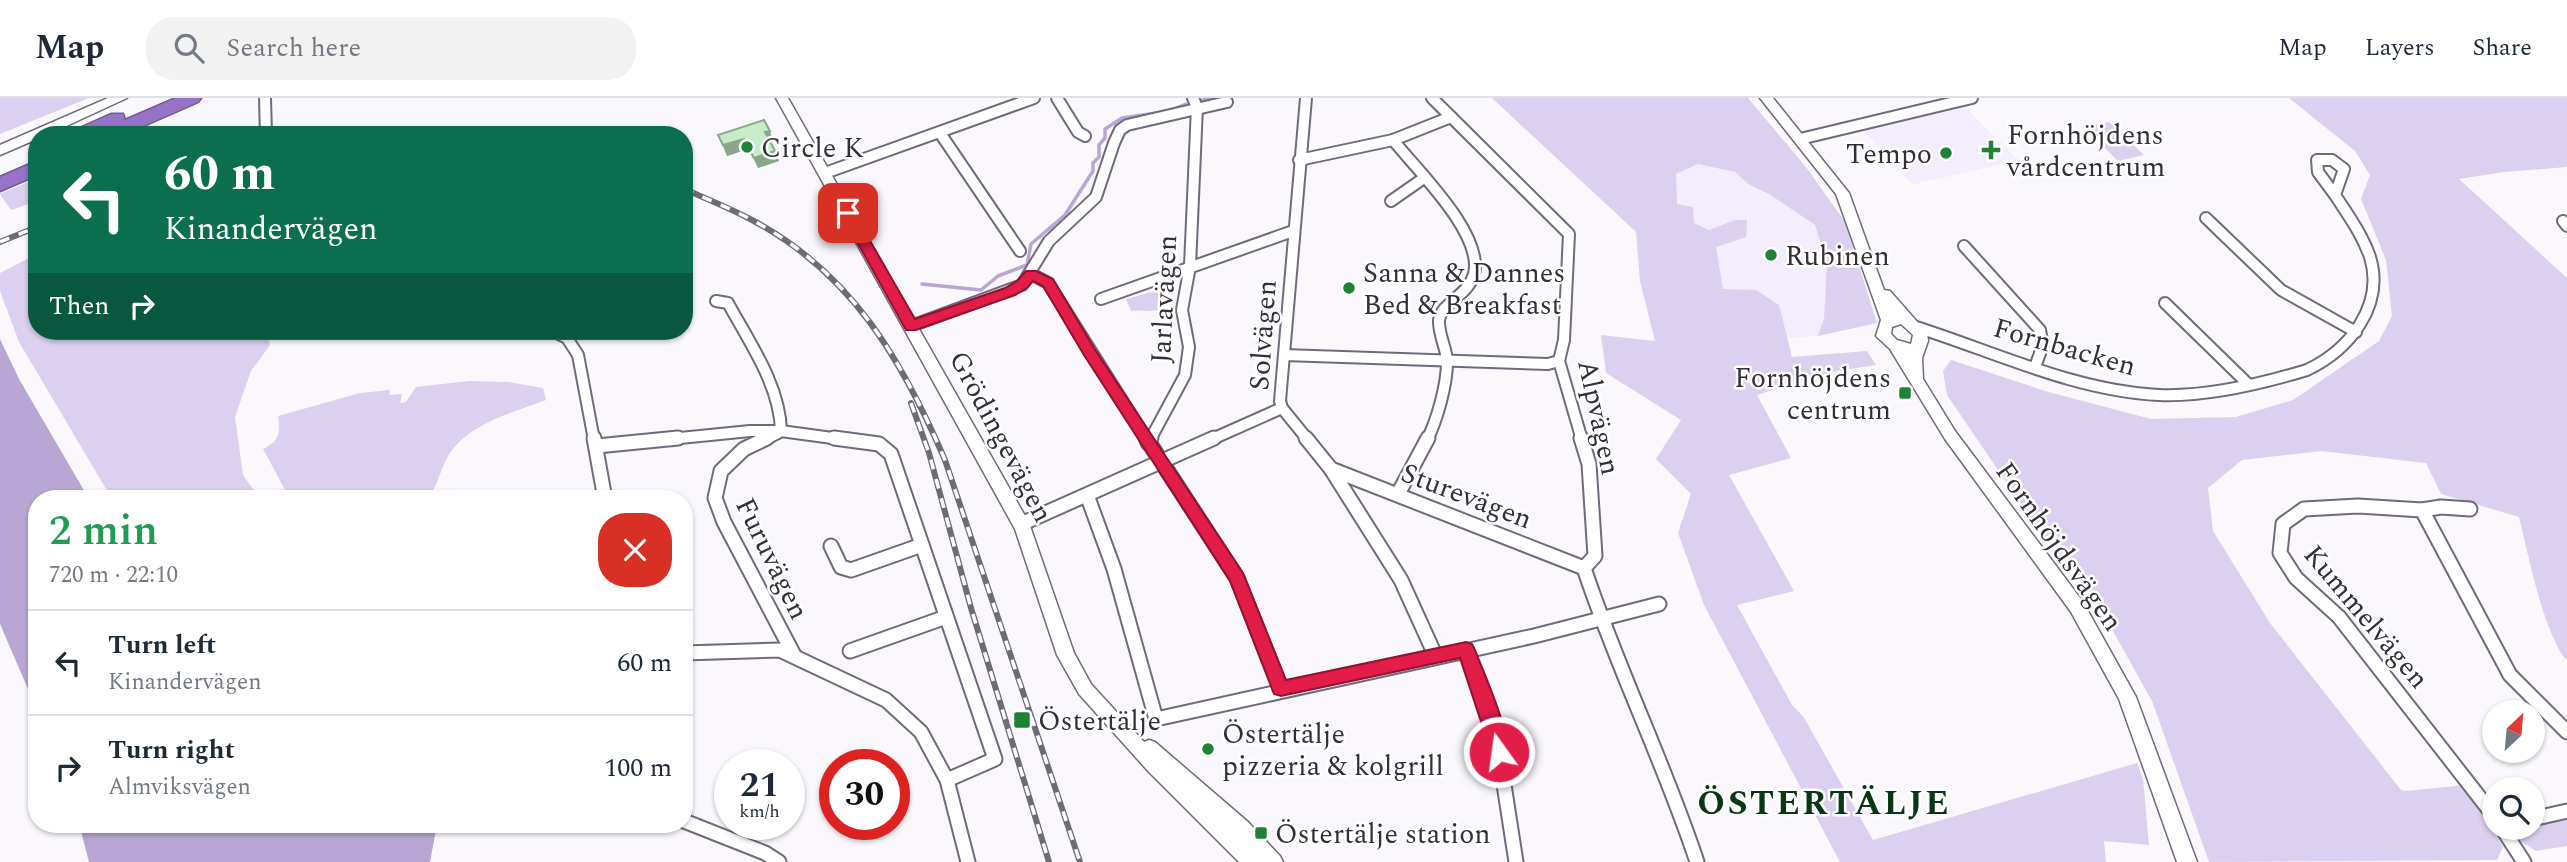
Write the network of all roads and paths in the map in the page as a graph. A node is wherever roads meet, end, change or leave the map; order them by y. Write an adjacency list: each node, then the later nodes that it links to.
1 (120, 98): 15 (main road)
2 (165, 98): 16 (highway)
3 (192, 98): 17 (highway)
4 (265, 98): 18 (street)
5 (782, 98): 29 (street, Grödingevägen)
6 (1034, 98): 19 (street)
7 (1057, 98): 20 (street)
8 (1306, 98): 26 (street, Solvägen)
9 (1432, 98): 14 (street, Alpvägen)
10 (1766, 98): 22 (street, Fornhöjdsvägen)
11 (1972, 98): 22 (street)
12 (1227, 102): 13 (street)
13 (1195, 103): 38 (street, Jarlavägen); 39 (street)
14 (1451, 117): 23 (street); 52 (street, Alpvägen)
15 (55, 126)
16 (100, 126)
17 (127, 126)
18 (266, 126)
19 (940, 133): 29 (street); 37 (street)
20 (1085, 136)
21 (28, 138): 24 (main road)
22 (1800, 139): 40 (street, Fornhöjdsvägen)
23 (1393, 140): 26 (street); 30 (street)
24 (0, 150)
25 (28, 159): 28 (highway)
26 (1299, 160): 35 (street, Solvägen)
27 (28, 171): 31 (highway)
28 (0, 172)
29 (825, 173): 45 (street, Grödingevägen)
30 (1423, 178): 33 (street); 53 (street)
31 (0, 184)
32 (2335, 195): 46 (street, Fornbacken)
33 (1391, 201)
34 (2206, 218): 46 (street)
35 (1293, 231): 38 (street); 51 (street, Solvägen)
36 (1964, 246): 54 (street)
37 (1020, 251)
38 (1190, 266): 41 (street); 59 (street, Jarlavägen)
39 (1031, 274): 45 (street); 59 (street)
40 (1878, 285): 44 (street, Fornhöjdsvägen); 47 (street, Fornhöjdsvägen)
41 (1101, 299)
42 (716, 300): 58 (street)
43 (2165, 303): 55 (street)
44 (1889, 321): 47 (street); 50 (street, Fornhöjdsvägen)
45 (911, 326): 68 (street, Grödingevägen)
46 (2356, 332): 55 (street, Fornbacken)
47 (1915, 334): 49 (street, Fornbacken); 50 (street); 56 (street, Fornhöjdsvägen)
48 (568, 340): 60 (street)
49 (1973, 345): 54 (street, Fornbacken)
50 (1896, 346): 56 (street, Fornhöjdsvägen)
51 (1284, 355): 53 (street); 57 (street, Solvägen)
52 (1559, 361): 53 (street); 71 (street, Alpvägen)
53 (1447, 362): 64 (street)
54 (2035, 367): 55 (street, Fornbacken)
55 (2248, 384)
56 (1919, 386): 95 (street, Fornhöjdsvägen)
57 (1282, 408): 61 (street); 62 (street, Solvägen)
58 (781, 431): 60 (street); 69 (street); 78 (street, Furuvägen)
59 (1148, 443): 61 (street)
60 (597, 446): 63 (street)
61 (1160, 462): 65 (street); 80 (street)
62 (1331, 469): 64 (street, Sturevägen); 79 (street, Solvägen)
63 (604, 490)
64 (1398, 494): 71 (street, Sturevägen)
65 (1087, 495): 68 (street); 80 (street, Grödingevägen)
66 (2470, 509): 67 (street, Kummelvägen)
67 (2422, 510): 82 (street); 84 (street, Kummelvägen)
68 (1021, 524): 81 (street, Grödingevägen)
69 (922, 545): 70 (street); 73 (street)
70 (831, 546)
71 (1584, 568): 74 (street)
72 (1659, 604): 74 (street)
73 (946, 617): 76 (street); 83 (street)
74 (1601, 620): 75 (street); 94 (street)
75 (1466, 650): 79 (street); 93 (street)
76 (850, 651)
77 (693, 653): 78 (street)
78 (794, 655): 83 (street)
79 (1436, 657): 80 (street)
80 (1281, 689)
81 (1121, 728): 91 (street, Grödingevägen); 92 (street, Grödingevägen)
82 (2567, 732)
83 (947, 780): 90 (street)
84 (2482, 801)
85 (2567, 811): 86 (street)
86 (2545, 816)
87 (693, 825): 89 (street)
88 (2510, 840): 96 (street)
89 (779, 862)
90 (968, 862)
91 (1252, 862)
92 (1273, 862)
93 (1516, 862)
94 (1696, 862)
95 (2187, 862)
96 (2524, 862)

